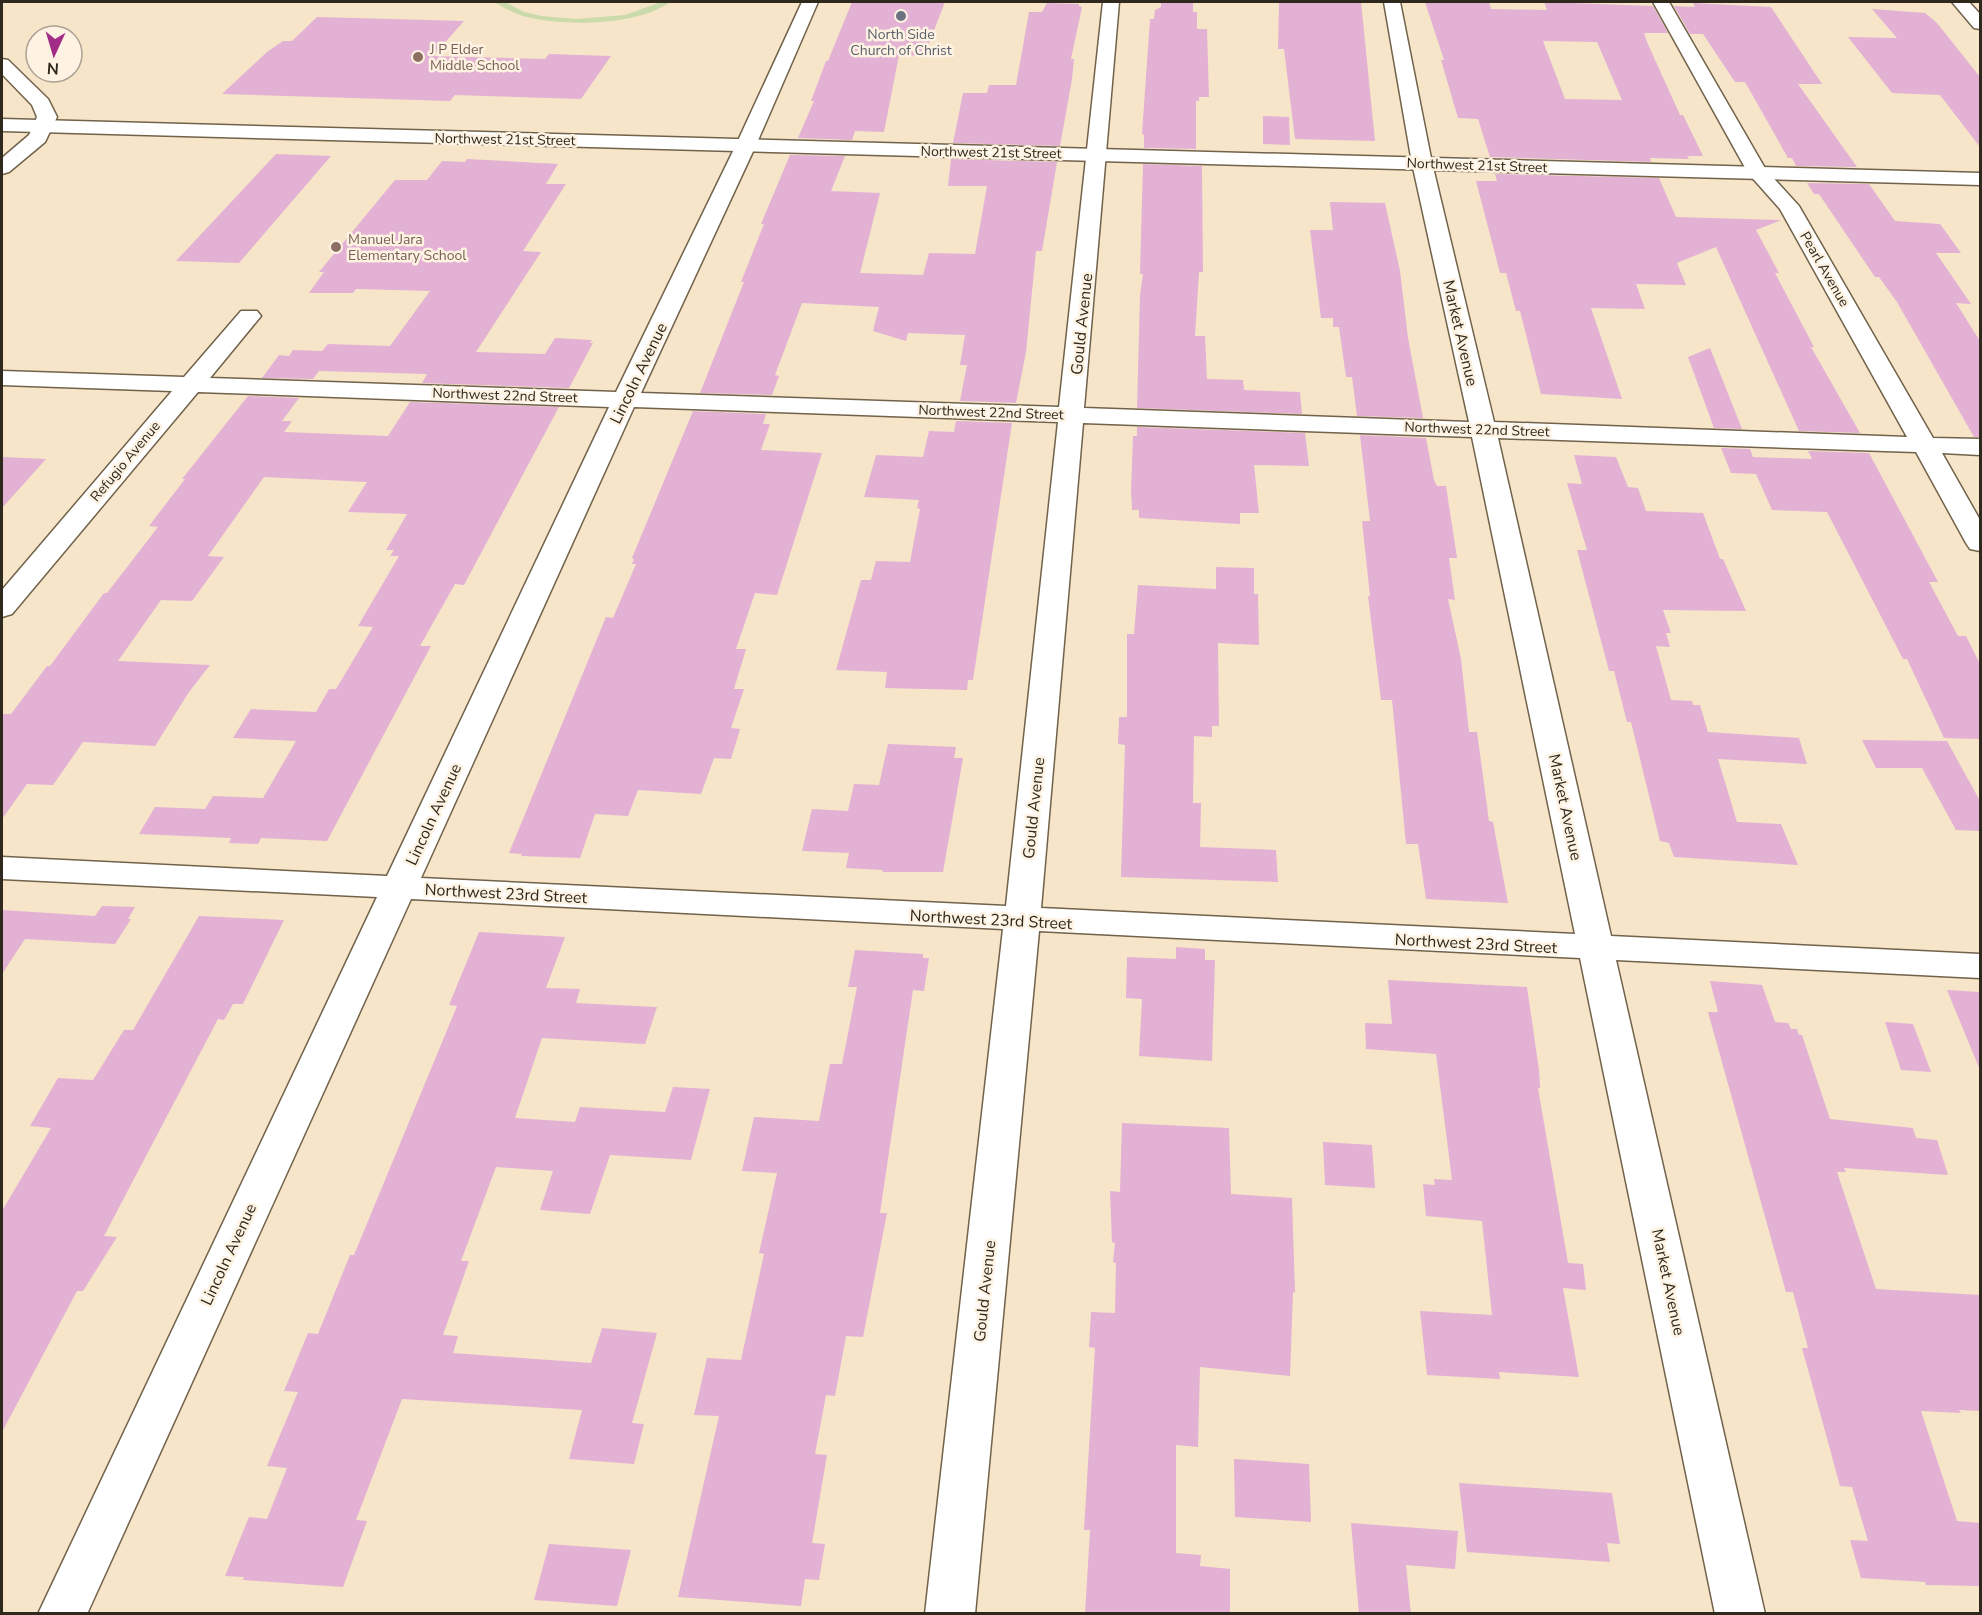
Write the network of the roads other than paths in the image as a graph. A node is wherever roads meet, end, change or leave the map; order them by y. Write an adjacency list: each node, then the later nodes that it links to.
1 (1111, 2): 14 (street, Gould Avenue)
2 (1392, 2): 15 (street, Market Avenue)
3 (1661, 2): 17 (street, Pearl Avenue)
4 (1960, 2): 9 (street)
5 (1969, 2): 6 (street)
6 (1980, 2)
7 (788, 6): 8 (street, Lincoln Avenue)
8 (807, 8): 13 (street, Lincoln Avenue)
9 (1980, 24)
10 (2, 64): 12 (street)
11 (2, 125): 12 (street, Northwest 21st Street)
12 (44, 126): 13 (street, Northwest 21st Street); 16 (street)
13 (746, 146): 14 (street, Northwest 21st Street); 22 (street, Lincoln Avenue)
14 (1097, 154): 15 (street, Northwest 21st Street); 23 (street, Gould Avenue)
15 (1422, 164): 17 (street, Northwest 21st Street); 24 (street, Market Avenue)
16 (2, 168)
17 (1758, 173): 18 (street, Northwest 21st Street); 25 (street, Pearl Avenue)
18 (1980, 179)
19 (249, 316): 21 (street, Refugio Avenue)
20 (2, 378): 21 (street, Northwest 22nd Street)
21 (191, 383): 22 (street, Northwest 22nd Street); 28 (street, Refugio Avenue)
22 (625, 400): 23 (street, Northwest 22nd Street); 30 (street, Lincoln Avenue)
23 (1072, 415): 24 (street, Northwest 22nd Street); 31 (street, Gould Avenue)
24 (1484, 429): 25 (street, Northwest 22nd Street); 32 (street, Market Avenue)
25 (1925, 444): 26 (street, Northwest 22nd Street); 27 (street, Pearl Avenue)
26 (1980, 447)
27 (1980, 543)
28 (2, 608)
29 (2, 868): 30 (street, Northwest 23rd Street)
30 (398, 888): 31 (street, Northwest 23rd Street); 34 (street, Lincoln Avenue)
31 (1022, 920): 32 (street, Northwest 23rd Street); 35 (street, Gould Avenue)
32 (1597, 949): 33 (street, Northwest 23rd Street); 36 (street, Market Avenue)
33 (1980, 966)
34 (62, 1614)
35 (950, 1614)
36 (1740, 1614)

